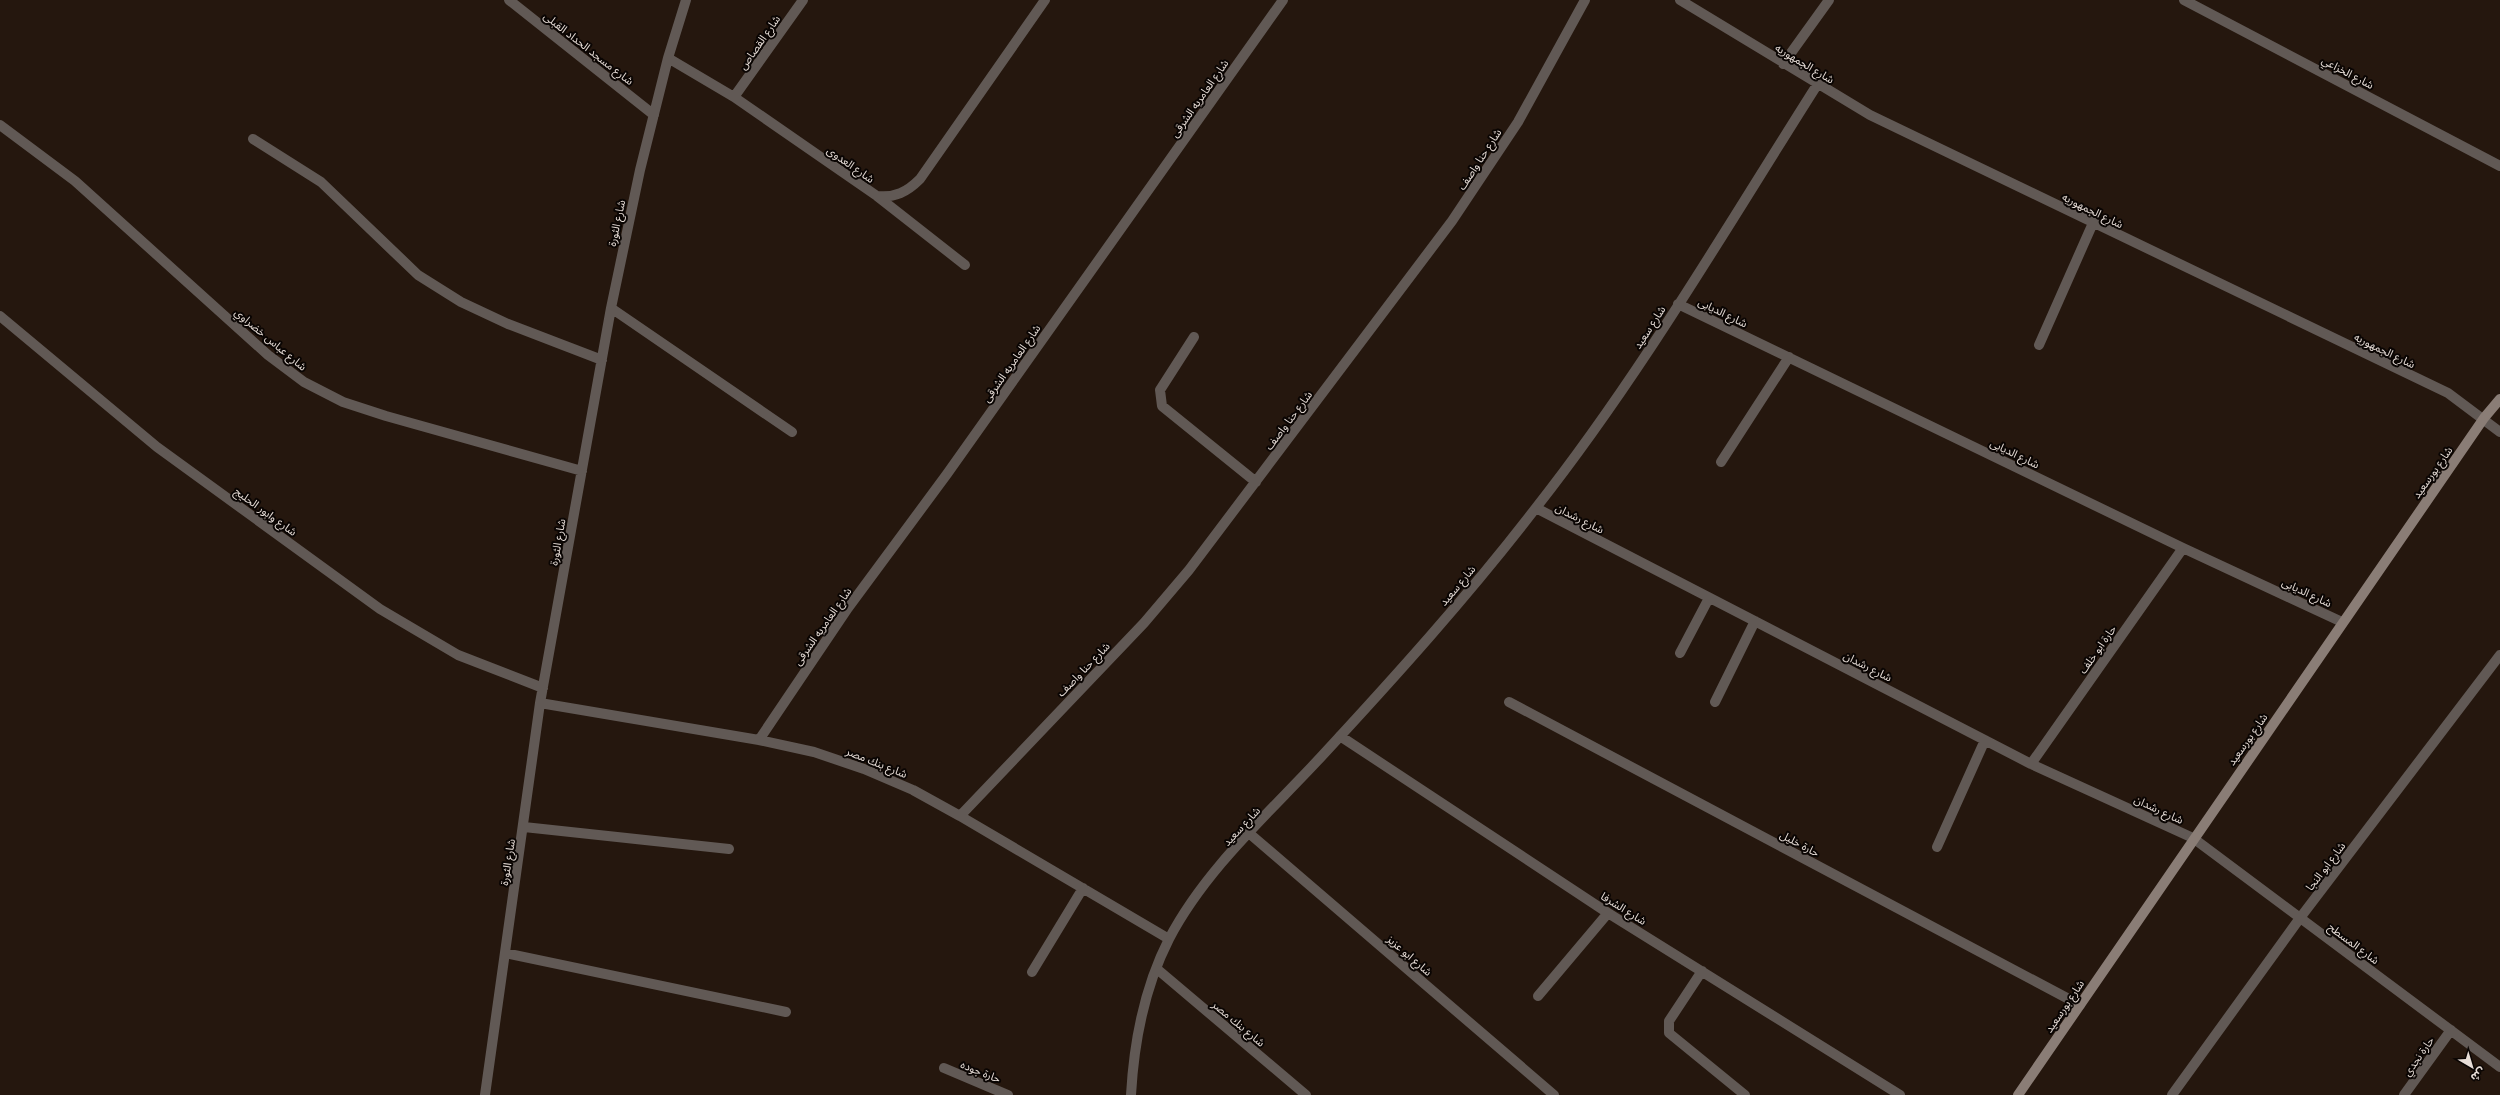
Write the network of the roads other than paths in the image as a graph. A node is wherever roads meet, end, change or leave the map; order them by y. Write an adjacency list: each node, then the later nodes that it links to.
1 (508, 0): 14 (street, شارع مسجد الحداد القبلى)
2 (686, 0): 10 (street, شارع الثورة)
3 (803, 0): 13 (street, شارع القصاص)
4 (1045, 0): 18 (street, شارع العدوى)
5 (1284, 0): 47 (street, شارع العامريه الشرقى)
6 (1585, 0): 34 (street, شارع حنا واصف)
7 (1680, 0): 11 (street, شارع الجمهوريه)
8 (1829, 0): 11 (street)
9 (2184, 0): 17 (street, شارع الخزاعي)
10 (668, 58): 13 (street, شارع العدوى); 14 (street, شارع الثورة)
11 (1783, 64): 12 (street, شارع الجمهوريه)
12 (1817, 85): 19 (street, شارع الجمهوريه); 21 (street, شارع سعيد)
13 (734, 97): 18 (street, شارع العدوى)
14 (654, 115): 22 (street, شارع الثورة)
15 (0, 125): 33 (street, شارع عباس خضراوي)
16 (253, 139): 27 (street)
17 (2500, 166)
18 (877, 196): 20 (street)
19 (2093, 223): 25 (street); 29 (street, شارع الجمهوريه)
20 (965, 265)
21 (1678, 304): 26 (street, شارع الديابى); 35 (street, شارع سعيد)
22 (611, 308): 27 (street, شارع الثورة); 30 (street)
23 (0, 316): 42 (street, شارع وابور الحليج)
24 (1194, 337): 34 (street)
25 (2039, 345)
26 (1789, 358): 32 (street); 36 (street, شارع الديابى)
27 (602, 360): 33 (street, شارع الثورة)
28 (2500, 400): 29 (main road, شارع بورسعيد)
29 (2484, 418): 31 (street, شارع الجمهوريه); 39 (main road, شارع بورسعيد)
30 (792, 432)
31 (2500, 432)
32 (1720, 462)
33 (582, 471): 42 (street, شارع الثورة)
34 (1256, 482): 50 (street, شارع حنا واصف)
35 (1536, 508): 37 (street, شارع رشدان); 46 (street, شارع سعيد)
36 (2183, 548): 39 (street, شارع الديابى); 49 (street, حارة ابو خلف)
37 (1710, 598): 38 (street, شارع رشدان); 40 (street)
38 (1755, 621): 44 (street); 48 (street, شارع رشدان)
39 (2342, 622): 53 (main road, شارع بورسعيد)
40 (1680, 653)
41 (2500, 655): 58 (street, شارع ابو النجا)
42 (543, 688): 45 (street, شارع الثورة)
43 (1509, 702): 65 (street, حارة خليل)
44 (1715, 702)
45 (540, 703): 47 (street, شارع بنك مصر); 51 (street, شارع الثورة)
46 (1340, 736): 52 (street, شارع سعيد); 57 (street, شارع الشرفا)
47 (759, 740): 50 (street, شارع بنك مصر)
48 (1985, 740): 49 (street, شارع رشدان); 54 (street)
49 (2031, 764): 53 (street, شارع رشدان)
50 (960, 816): 56 (street, شارع بنك مصر)
51 (524, 827): 55 (street); 60 (street, شارع الثورة)
52 (1250, 834): 59 (street, شارع سعيد); 74 (street, شارع ابو عزيز)
53 (2193, 838): 58 (street, شارع المسطح); 65 (main road, شارع بورسعيد)
54 (1937, 846)
55 (729, 849)
56 (1083, 888): 59 (street, شارع بنك مصر); 63 (street)
57 (1608, 913): 62 (street, شارع الشرفا); 64 (street)
58 (2300, 918): 67 (street, شارع المسطح); 78 (street, شارع ابو النجا)
59 (1169, 939): 61 (street, شارع سعيد)
60 (505, 953): 66 (street); 70 (street, شارع الثورة)
61 (1157, 969): 72 (street, شارع سعيد); 73 (street, شارع بنك مصر)
62 (1702, 971): 75 (street); 76 (street, شارع الشرفا)
63 (1032, 972)
64 (1538, 996)
65 (2080, 1005): 77 (main road, شارع بورسعيد)
66 (786, 1012)
67 (2451, 1030): 68 (street, شارع المسطح); 79 (street, حارة نجدي)
68 (2500, 1067)
69 (944, 1068): 71 (street, حارة جوده)
70 (485, 1095)
71 (1008, 1095)
72 (1131, 1095)
73 (1306, 1095)
74 (1554, 1095)
75 (1745, 1095)
76 (1900, 1095)
77 (2018, 1095)
78 (2172, 1095)
79 (2404, 1095)

